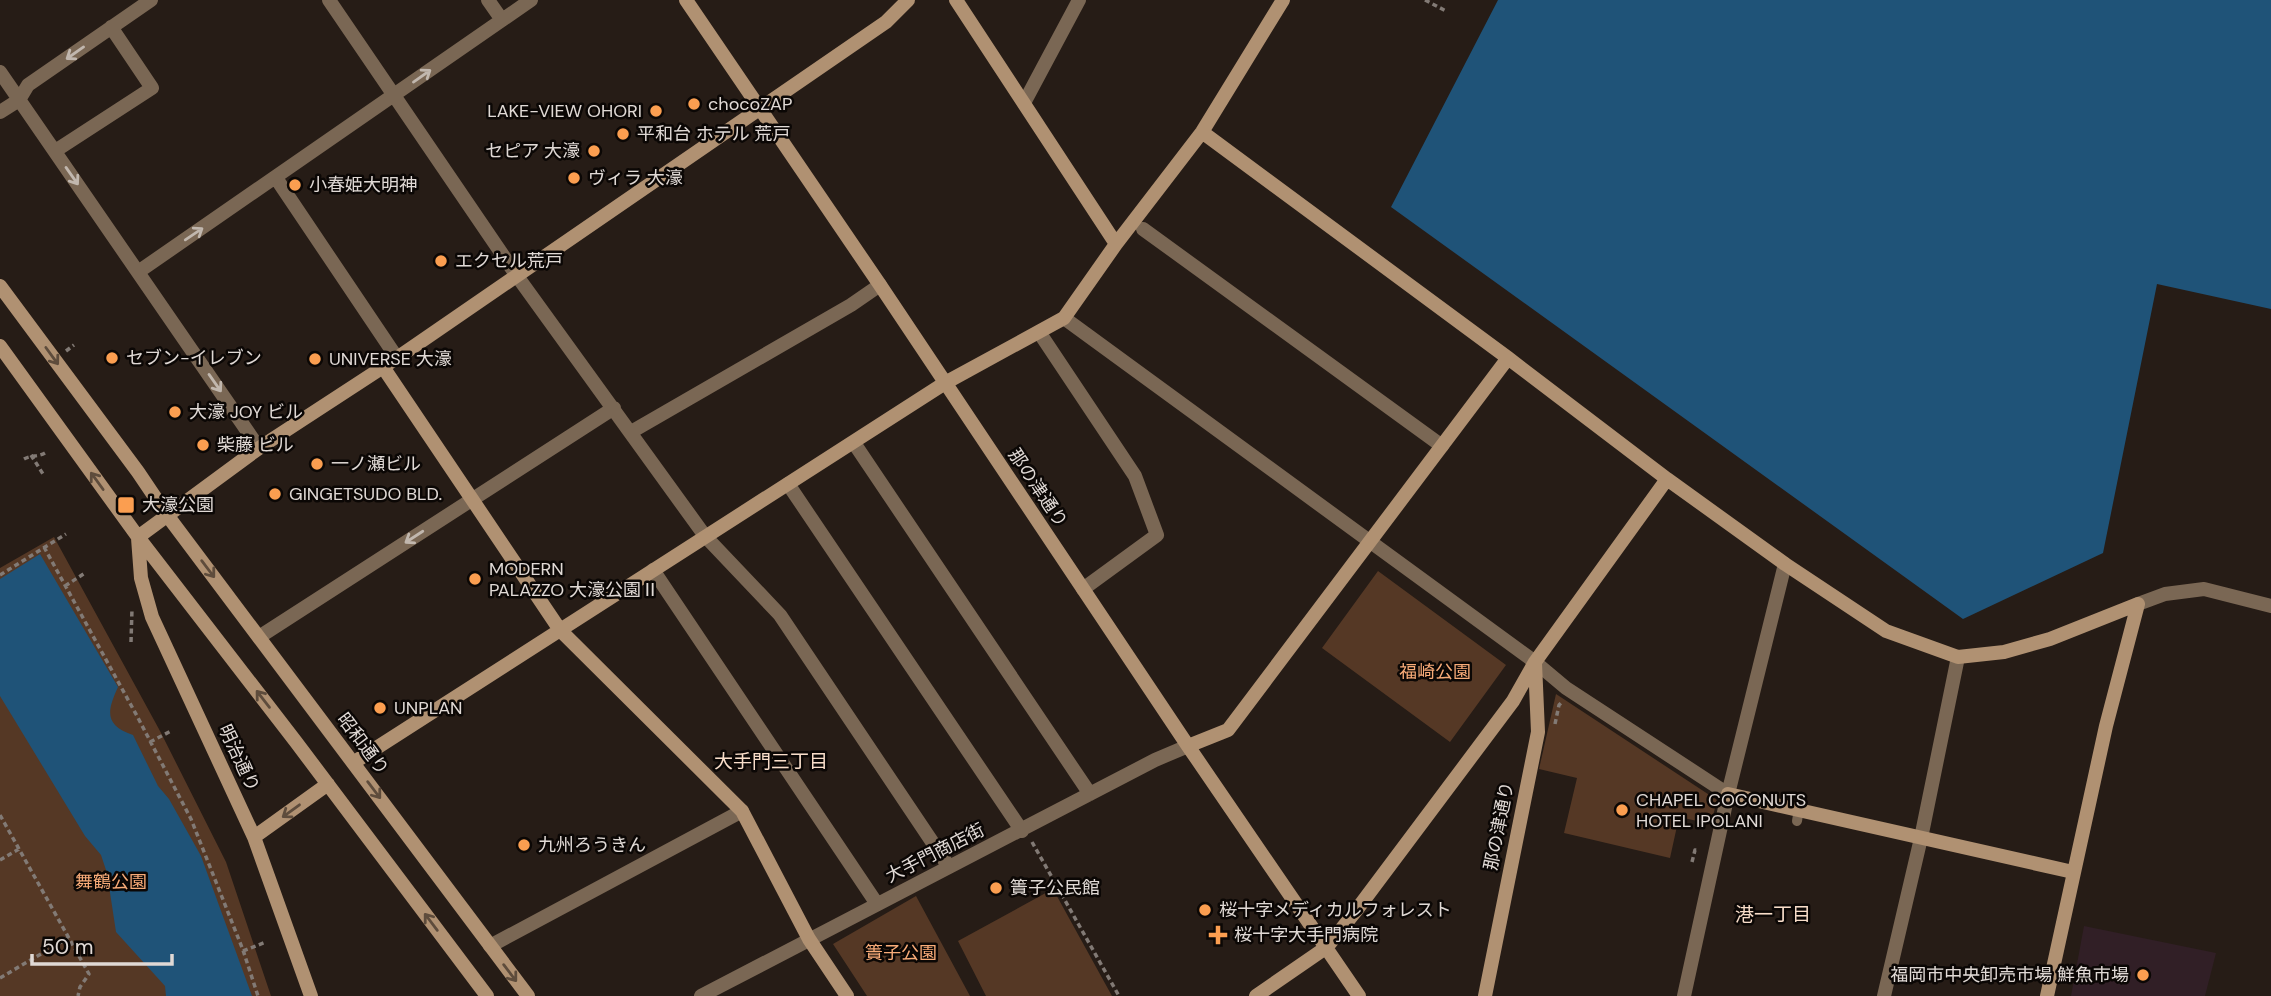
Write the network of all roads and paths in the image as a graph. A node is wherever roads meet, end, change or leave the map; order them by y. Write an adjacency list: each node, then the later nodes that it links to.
1 (151, 0): 13 (street)
2 (329, 0): 15 (street)
3 (488, 0): 12 (street)
4 (530, 0): 12 (street)
5 (686, 0): 18 (street, 那の津通り)
6 (908, 0): 18 (street)
7 (956, 0): 17 (street)
8 (1079, 0): 17 (street)
9 (1283, 0): 20 (street)
10 (1425, 0): 11 (path)
11 (1446, 11)
12 (502, 20): 15 (street, one-way to 12)
13 (111, 27): 16 (street, one-way to 16); 21 (street)
14 (0, 72): 16 (street)
15 (394, 96): 22 (street); 26 (street)
16 (19, 100): 19 (street); 21 (street)
17 (1024, 103): 24 (street)
18 (760, 109): 26 (street); 27 (street, 那の津通り)
19 (0, 112)
20 (1202, 132): 24 (street); 35 (street)
21 (55, 151): 25 (street, one-way to 25)
22 (276, 178): 25 (street, one-way to 22); 34 (street)
23 (1143, 229): 41 (street)
24 (1116, 243): 29 (street)
25 (138, 272): 42 (street, one-way to 42)
26 (517, 276): 34 (street); 38 (street)
27 (880, 285): 37 (street, 那の津通り); 39 (street)
28 (0, 286): 50 (street, one-way to 50)
29 (1064, 318): 30 (street); 54 (street)
30 (1039, 332): 37 (street); 61 (street)
31 (74, 345): 33 (path)
32 (0, 346): 53 (street, one-way to 32)
33 (64, 352)
34 (397, 358): 36 (street)
35 (1508, 358): 41 (street); 47 (street)
36 (383, 367): 42 (street); 49 (street)
37 (945, 383): 40 (street); 61 (street, 那の津通り)
38 (614, 408): 39 (street); 49 (street)
39 (631, 432): 52 (street)
40 (853, 443): 48 (street); 75 (street)
41 (1442, 446): 54 (street)
42 (260, 448): 50 (street)
43 (45, 453): 44 (path)
44 (32, 455): 45 (path); 46 (path)
45 (24, 459)
46 (43, 474)
47 (1667, 479): 56 (street); 69 (street)
48 (788, 484): 52 (street); 79 (street)
49 (471, 500): 65 (street); 66 (street, one-way to 66)
50 (167, 515): 53 (street); 66 (street, 昭和通り, one-way to 66)
51 (66, 534): 55 (path)
52 (705, 536): 57 (street); 84 (street)
53 (138, 537): 74 (street, one-way to 53); 80 (street, 明治通り)
54 (1370, 543): 69 (street); 72 (street)
55 (44, 547): 59 (path); 60 (path)
56 (1785, 564): 68 (street); 76 (street)
57 (653, 570): 65 (street); 86 (street)
58 (86, 573): 60 (path)
59 (0, 575)
60 (65, 586): 71 (path)
61 (1083, 589): 72 (street, 那の津通り)
62 (132, 601): 67 (path)
63 (2138, 604): 64 (street); 68 (street); 85 (street)
64 (2271, 606)
65 (560, 630): 73 (street); 77 (street)
66 (258, 637): 73 (street, 昭和通り)
67 (131, 642)
68 (1958, 657): 81 (street)
69 (1535, 662): 76 (street); 91 (street); 104 (street, 那の津通り)
70 (171, 731): 71 (path)
71 (150, 742): 92 (path)
72 (1188, 746): 75 (street, 大手門商店街); 91 (street, 那の津通り)
73 (353, 763): 90 (street, 昭和通り, one-way to 90)
74 (328, 784): 80 (street, one-way to 80); 97 (street, one-way to 74)
75 (1090, 794): 79 (street, 大手門商店街)
76 (1728, 794): 81 (street); 105 (street)
77 (742, 811): 88 (street); 90 (street)
78 (0, 815): 82 (path)
79 (1026, 834): 84 (street, 大手門商店街); 101 (path)
80 (254, 837): 96 (street, 明治通り)
81 (1921, 838): 85 (street); 106 (street)
82 (19, 849): 83 (path); 87 (path)
83 (0, 860)
84 (949, 867): 86 (street, 大手門商店街)
85 (2073, 872): 107 (street)
86 (877, 904): 88 (street, 大手門商店街)
87 (68, 937): 93 (path); 94 (path)
88 (808, 939): 99 (street, 大手門商店街); 100 (street)
89 (267, 942): 92 (path)
90 (490, 946): 98 (street, 昭和通り, one-way to 98)
91 (1327, 947): 102 (street); 103 (street, 那の津通り)
92 (243, 951): 95 (path)
93 (0, 978)
94 (78, 996)
95 (258, 996)
96 (310, 996)
97 (487, 996)
98 (528, 996)
99 (701, 996)
100 (847, 996)
101 (1119, 996)
102 (1256, 996)
103 (1359, 996)
104 (1485, 996)
105 (1684, 996)
106 (1884, 996)
107 (2047, 996)

